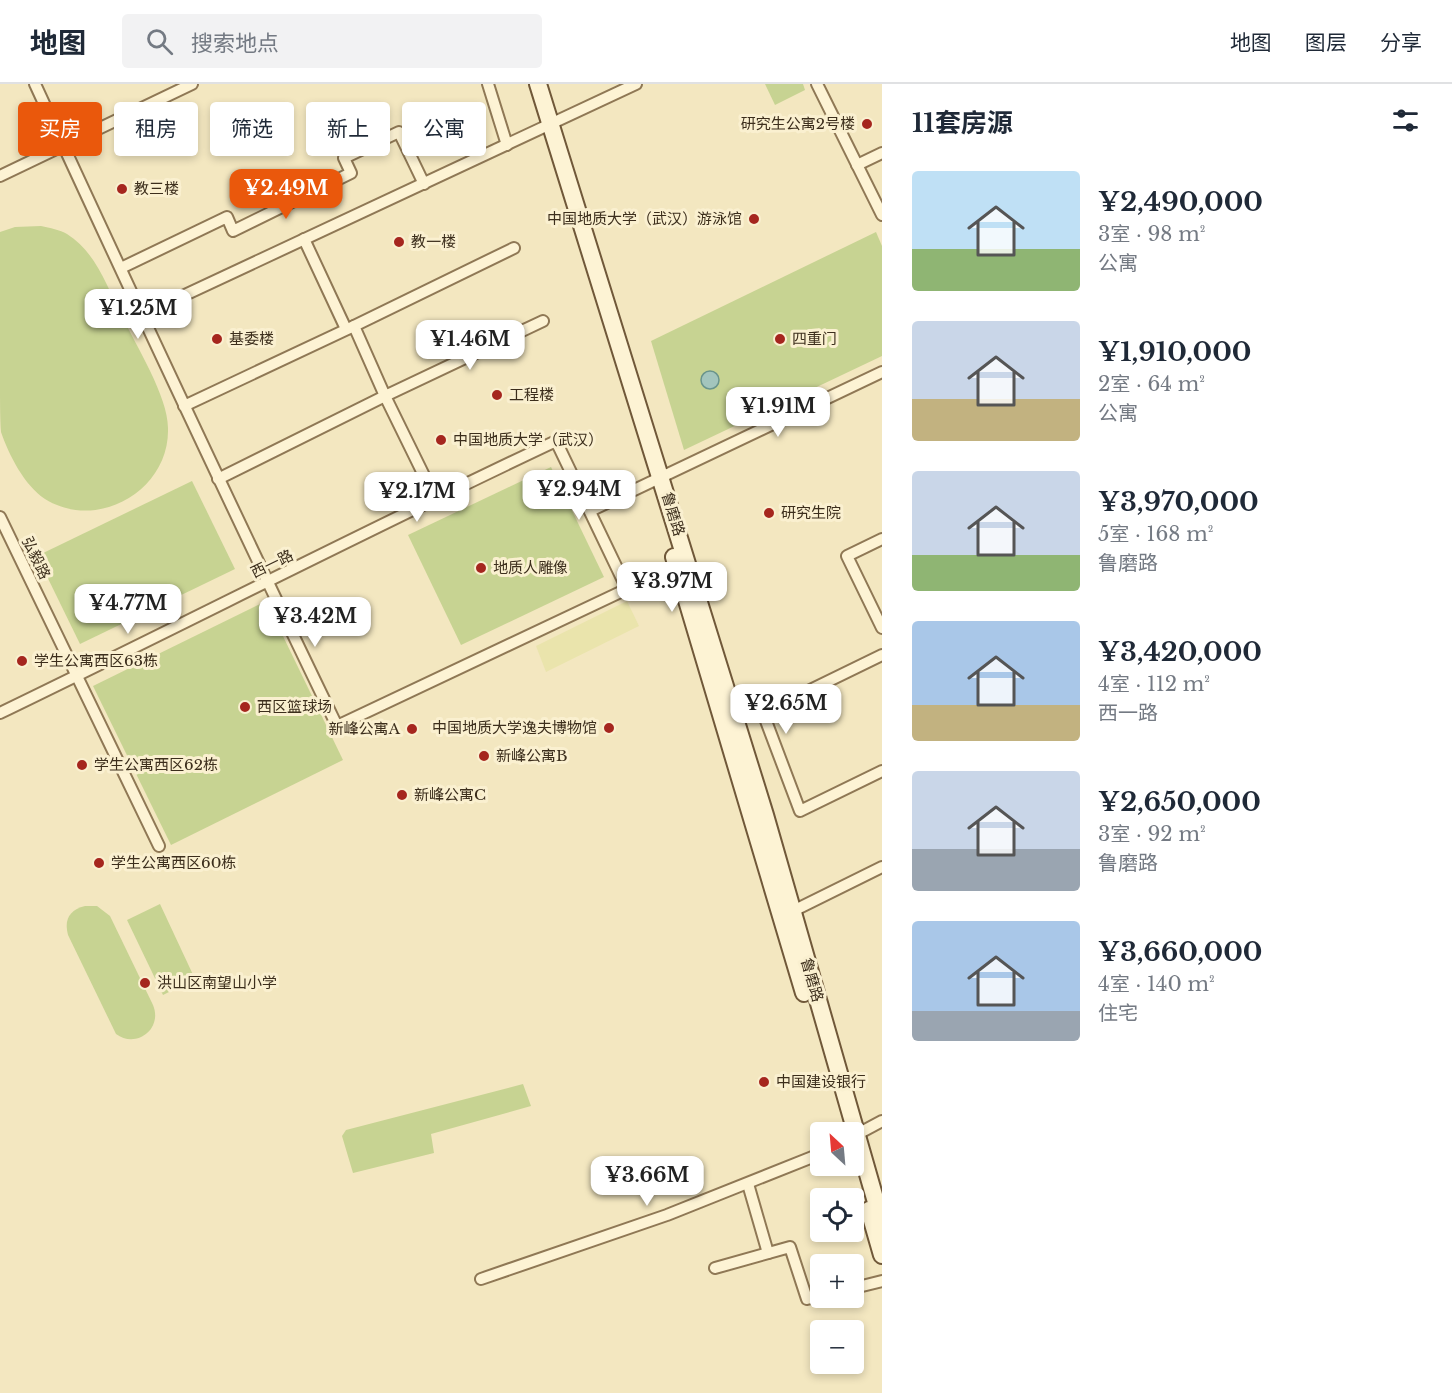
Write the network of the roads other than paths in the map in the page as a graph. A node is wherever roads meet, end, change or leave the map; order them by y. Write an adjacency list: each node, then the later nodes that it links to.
1 (35, 84): 8 (street)
2 (192, 84): 10 (street)
3 (488, 84): 11 (street)
4 (527, 84): 9 (main road, 鲁磨路)
5 (538, 84): 9 (main road, 鲁磨路)
6 (636, 84): 9 (street)
7 (817, 84): 15 (street)
8 (43, 102)
9 (547, 126): 11 (street); 29 (main road, 鲁磨路)
10 (102, 128)
11 (507, 145): 17 (street)
12 (882, 153): 15 (street)
13 (43, 156): 16 (street)
14 (69, 156): 21 (street)
15 (857, 165): 18 (street)
16 (0, 176)
17 (424, 184): 19 (street); 21 (street)
18 (882, 215)
19 (304, 238): 22 (street); 24 (street)
20 (513, 248): 24 (street)
21 (121, 268): 22 (street)
22 (142, 315): 27 (street)
23 (543, 321): 26 (street)
24 (350, 328): 26 (street); 27 (street)
25 (882, 372): 29 (street)
26 (385, 396): 28 (street); 30 (street)
27 (184, 406): 28 (street)
28 (218, 479): 34 (street)
29 (657, 480): 31 (street); 42 (main road, 鲁磨路); 44 (main road, 鲁磨路)
30 (435, 498): 31 (street, 西一路); 34 (street, 西一路)
31 (590, 511): 34 (street)
32 (0, 517): 37 (street, 弘毅路)
33 (882, 539): 35 (street)
34 (268, 583): 37 (street, 西一路)
35 (882, 628)
36 (882, 655): 39 (street)
37 (77, 675): 38 (street, 西一路); 40 (street, 弘毅路)
38 (0, 713)
39 (882, 771)
40 (159, 846)
41 (882, 867): 42 (street)
42 (793, 911): 45 (main road, 鲁磨路)
43 (882, 1121): 46 (street)
44 (848, 1122)
45 (849, 1122)
46 (864, 1129)
47 (810, 1158): 50 (street)
48 (864, 1170): 51 (main road, 鲁磨路)
49 (860, 1176): 53 (main road)
50 (748, 1184): 52 (street); 55 (street)
51 (882, 1223)
52 (768, 1253): 54 (street); 58 (street)
53 (882, 1256)
54 (715, 1268)
55 (481, 1278)
56 (882, 1281): 57 (street)
57 (864, 1286)
58 (810, 1298)

